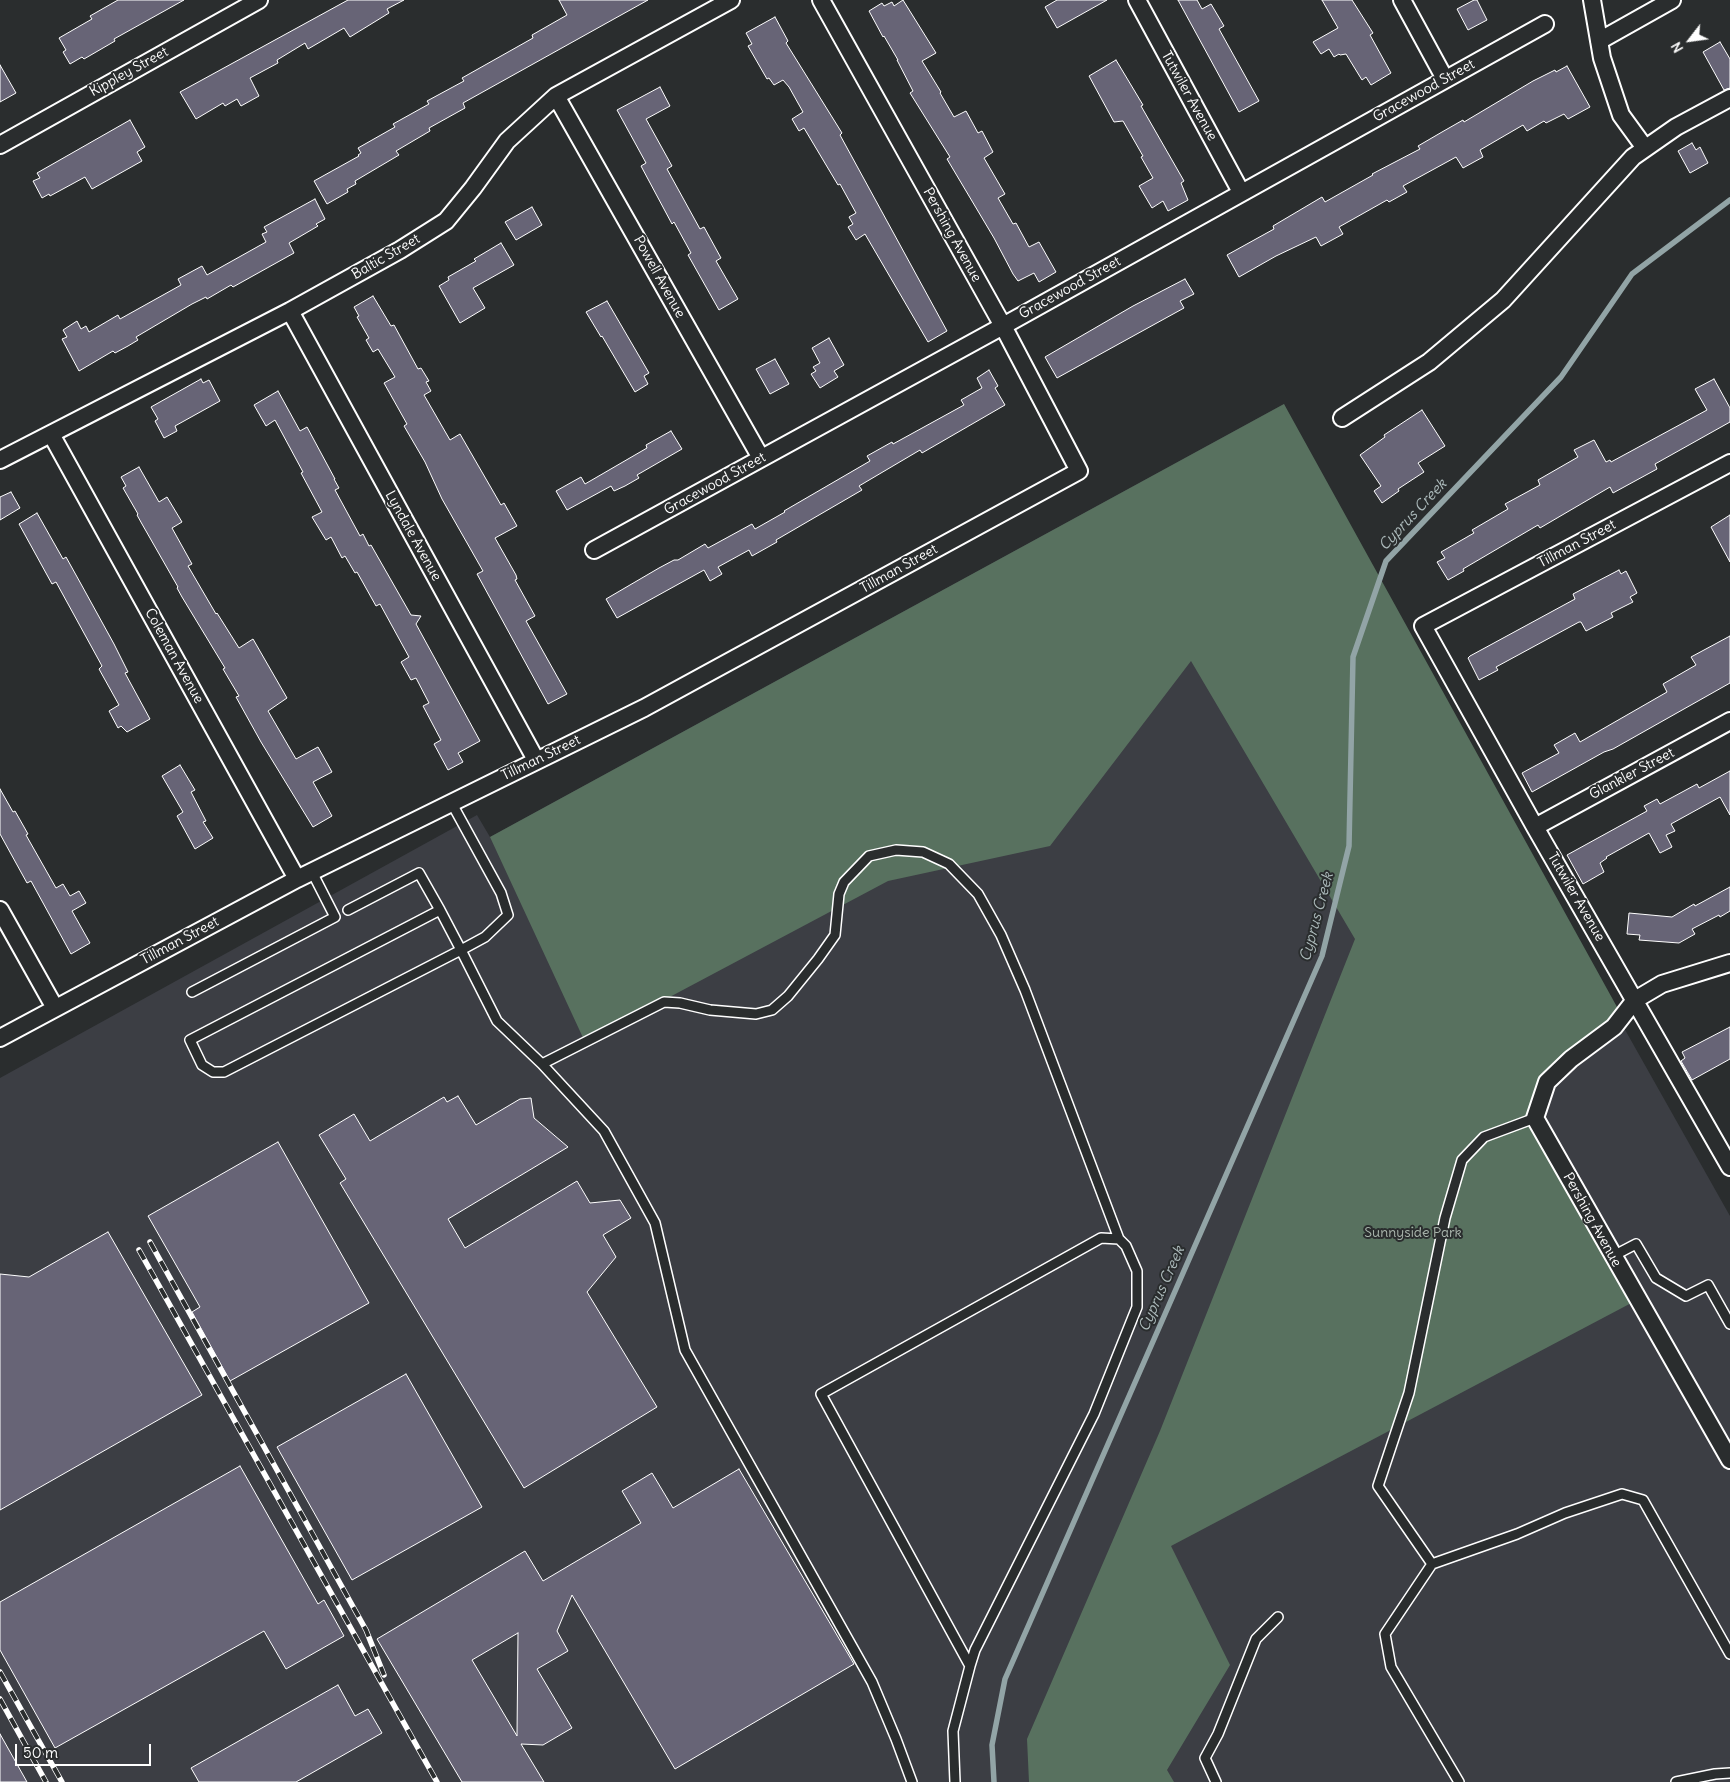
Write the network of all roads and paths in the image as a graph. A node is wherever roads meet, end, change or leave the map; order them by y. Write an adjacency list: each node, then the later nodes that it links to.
1 (259, 0): 13 (street, Kippley Street)
2 (731, 0): 11 (street, Baltic Street)
3 (821, 0): 17 (street, Pershing Avenue)
4 (1137, 0): 15 (street, Tutwiler Avenue)
5 (1402, 0): 10 (street)
6 (1592, 0): 9 (street)
7 (1672, 0): 9 (street)
8 (1545, 24): 10 (street, Gracewood Street)
9 (1599, 41): 14 (street)
10 (1445, 79): 15 (street, Gracewood Street)
11 (556, 96): 16 (street, Baltic Street); 20 (street, Powell Avenue)
12 (1730, 98): 14 (street)
13 (0, 145)
14 (1645, 148): 18 (street)
15 (1241, 192): 17 (street, Gracewood Street)
16 (290, 311): 19 (street, Baltic Street); 27 (street, Lyndale Avenue)
17 (1003, 326): 20 (street, Gracewood Street); 23 (street, Pershing Avenue)
18 (1342, 418)
19 (51, 434): 21 (street, Baltic Street); 31 (street, Coleman Avenue)
20 (761, 458): 24 (street, Gracewood Street)
21 (0, 460)
22 (1730, 463): 25 (street, Tillman Street)
23 (1079, 471): 27 (street, Tillman Street)
24 (594, 550)
25 (1423, 626): 29 (street, Tutwiler Avenue)
26 (1730, 721): 29 (street, Glankler Street)
27 (536, 760): 28 (street, Tillman Street)
28 (451, 802): 30 (street, Tillman Street); 35 (lane)
29 (1535, 827): 38 (street, Tutwiler Avenue)
30 (312, 872): 31 (street, Tillman Street); 37 (lane)
31 (296, 879): 39 (street, Tillman Street)
32 (0, 910): 39 (street)
33 (348, 910): 34 (lane)
34 (440, 910): 35 (lane); 35 (lane)
35 (461, 950): 41 (lane)
36 (1730, 963): 38 (street)
37 (192, 992)
38 (1635, 1000): 42 (street); 43 (street, Tutwiler Avenue)
39 (55, 1008): 40 (street, Tillman Street)
40 (0, 1038)
41 (542, 1064): 44 (lane); 53 (lane)
42 (1535, 1118): 45 (street, Pershing Avenue); 48 (lane)
43 (1730, 1167)
44 (1119, 1239): 51 (lane); 51 (lane)
45 (1613, 1256): 46 (lane); 47 (street, Pershing Avenue)
46 (1730, 1324)
47 (1730, 1460)
48 (1432, 1564): 50 (lane); 56 (lane)
49 (1278, 1617): 55 (lane)
50 (1730, 1654)
51 (970, 1666): 54 (lane)
52 (1730, 1773): 57 (lane)
53 (912, 1782)
54 (955, 1782)
55 (1216, 1782)
56 (1459, 1782)
57 (1676, 1782)

